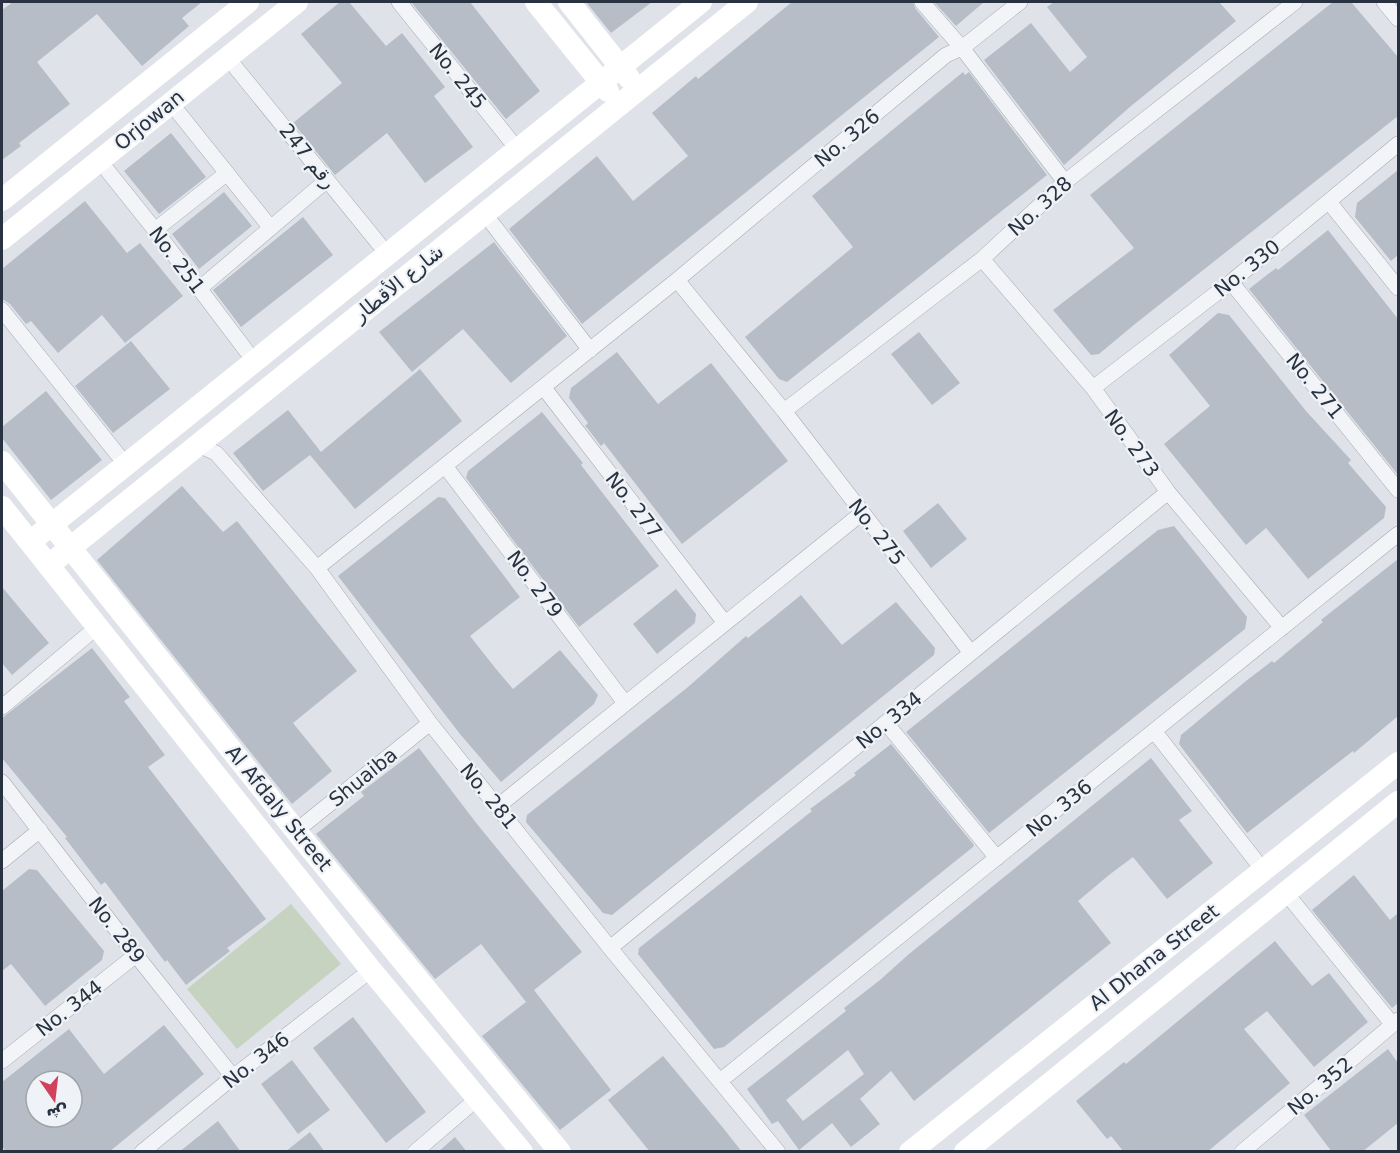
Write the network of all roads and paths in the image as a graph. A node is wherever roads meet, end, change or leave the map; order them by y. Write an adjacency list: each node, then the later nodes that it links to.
1 (248, 2): 26 (street, Orjowan)
2 (297, 2): 14 (street, Orjowan)
3 (399, 2): 21 (street, No. 245)
4 (536, 2): 16 (street)
5 (569, 2): 15 (street)
6 (701, 2): 15 (street, شارع الأقطار)
7 (747, 2): 17 (street, شارع الأقطار)
8 (922, 2): 13 (street)
9 (1020, 2): 13 (street, No. 326)
10 (1295, 2): 25 (street, No. 328)
11 (1384, 2): 12 (street)
12 (1398, 19)
13 (962, 48): 25 (street); 34 (street, No. 326)
14 (227, 57): 18 (street, Orjowan); 24 (street, رقم 247)
15 (620, 67): 16 (street, شارع الأقطار); 17 (street)
16 (600, 81): 19 (street); 21 (street, شارع الأقطار)
17 (638, 88): 19 (street, شارع الأقطار)
18 (170, 102): 22 (street, Orjowan); 23 (street)
19 (618, 104): 28 (street, شارع الأقطار)
20 (1398, 144): 27 (street, No. 330)
21 (518, 150): 32 (street, شارع الأقطار)
22 (99, 160): 30 (street, No. 251); 31 (street, Orjowan)
23 (227, 173): 29 (street); 30 (street)
24 (327, 180): 29 (street); 32 (street, رقم 247)
25 (1065, 182): 33 (street, No. 328)
26 (2, 200)
27 (1329, 202): 35 (street, No. 330); 36 (street)
28 (484, 213): 39 (street); 44 (street, شارع الأقطار)
29 (270, 227): 37 (street)
30 (155, 230): 37 (street, No. 251)
31 (2, 239)
32 (388, 255): 40 (street, شارع الأقطار)
33 (982, 259): 42 (street, No. 273); 43 (street, No. 328)
34 (677, 280): 39 (street, No. 326); 43 (street, No. 275)
35 (1231, 282): 42 (street, No. 330); 48 (street, No. 271)
36 (1398, 288)
37 (199, 289): 40 (street, No. 251)
38 (2, 310): 46 (street)
39 (590, 350): 41 (street, No. 326)
40 (254, 361): 46 (street, شارع الأقطار)
41 (544, 388): 47 (street, No. 326); 58 (street, No. 277)
42 (1093, 388): 49 (street, No. 273)
43 (784, 411): 51 (street, No. 275)
44 (198, 445): 55 (street, شارع الأقطار); 57 (street, No. 281)
45 (2, 462): 52 (street, Al Afdaly Street)
46 (126, 465): 52 (street, شارع الأقطار)
47 (445, 466): 57 (street, No. 326); 62 (street, No. 279)
48 (1398, 490)
49 (1168, 492): 60 (street, No. 273); 61 (street, No. 334)
50 (2, 507): 54 (street, Al Afdaly Street)
51 (862, 513): 58 (street); 61 (street, No. 275)
52 (51, 525): 54 (street, شارع الأقطار); 55 (street, Al Afdaly Street)
53 (1398, 534): 60 (street, No. 336)
54 (30, 542): 56 (street, Al Afdaly Street)
55 (70, 548): 56 (street, شارع الأقطار); 72 (street, Al Afdaly Street)
56 (49, 565): 59 (street, Al Afdaly Street)
57 (317, 568): 64 (street, No. 281)
58 (725, 623): 62 (street)
59 (97, 627): 63 (street); 79 (street, Al Afdaly Street)
60 (1282, 628): 66 (street, No. 336)
61 (971, 653): 65 (street, No. 334)
62 (625, 703): 70 (street)
63 (2, 707)
64 (430, 723): 70 (street, No. 281); 72 (street, Shuaiba)
65 (886, 723): 73 (street); 77 (street, No. 334)
66 (1154, 731): 73 (street, No. 336); 75 (street)
67 (1398, 763): 75 (street, Al Dhana Street)
68 (2, 782): 71 (street, No. 289)
69 (1398, 802): 76 (street, Al Dhana Street)
70 (497, 807): 77 (street, No. 281)
71 (40, 830): 74 (street); 78 (street, No. 289)
72 (296, 831): 89 (street, Al Afdaly Street)
73 (997, 858): 83 (street, No. 336)
74 (2, 861)
75 (1263, 870): 91 (street, Al Dhana Street)
76 (1286, 892): 80 (street); 92 (street, Al Dhana Street)
77 (610, 948): 83 (street, No. 281)
78 (136, 956): 81 (street, No. 344); 82 (street, No. 289)
79 (371, 970): 82 (street, No. 346); 84 (street, Al Afdaly Street)
80 (1396, 1022): 85 (street, No. 352)
81 (2, 1061)
82 (233, 1077): 86 (street, No. 346)
83 (720, 1081): 90 (street, No. 281)
84 (478, 1098): 87 (street); 88 (street, Al Afdaly Street)
85 (1245, 1151)
86 (142, 1152)
87 (415, 1152)
88 (522, 1152)
89 (560, 1152)
90 (778, 1152)
91 (910, 1152)
92 (965, 1152)

